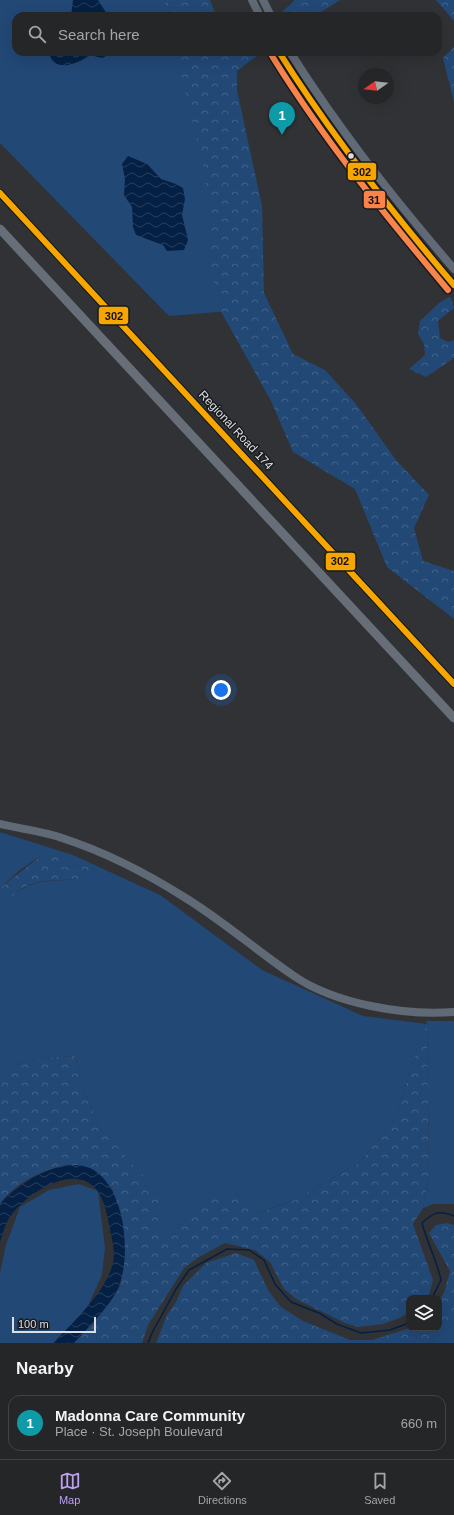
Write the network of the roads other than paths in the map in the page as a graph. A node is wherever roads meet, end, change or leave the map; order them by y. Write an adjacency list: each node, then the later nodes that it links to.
1 (252, 0): 3 (main road)
2 (263, 0): 4 (main road)
3 (258, 12)
4 (269, 12)
5 (281, 56): 8 (main road)
6 (293, 56): 7 (main road)
7 (346, 135): 8 (main road); 11 (main road)
8 (338, 142): 12 (main road)
9 (0, 193): 15 (highway, Regional Road 174)
10 (0, 229): 16 (highway)
11 (435, 247): 12 (main road); 13 (main road)
12 (428, 254): 14 (main road)
13 (454, 269)
14 (454, 285)
15 (454, 684)
16 (454, 718)
17 (0, 824): 18 (main road)
18 (454, 1012)

